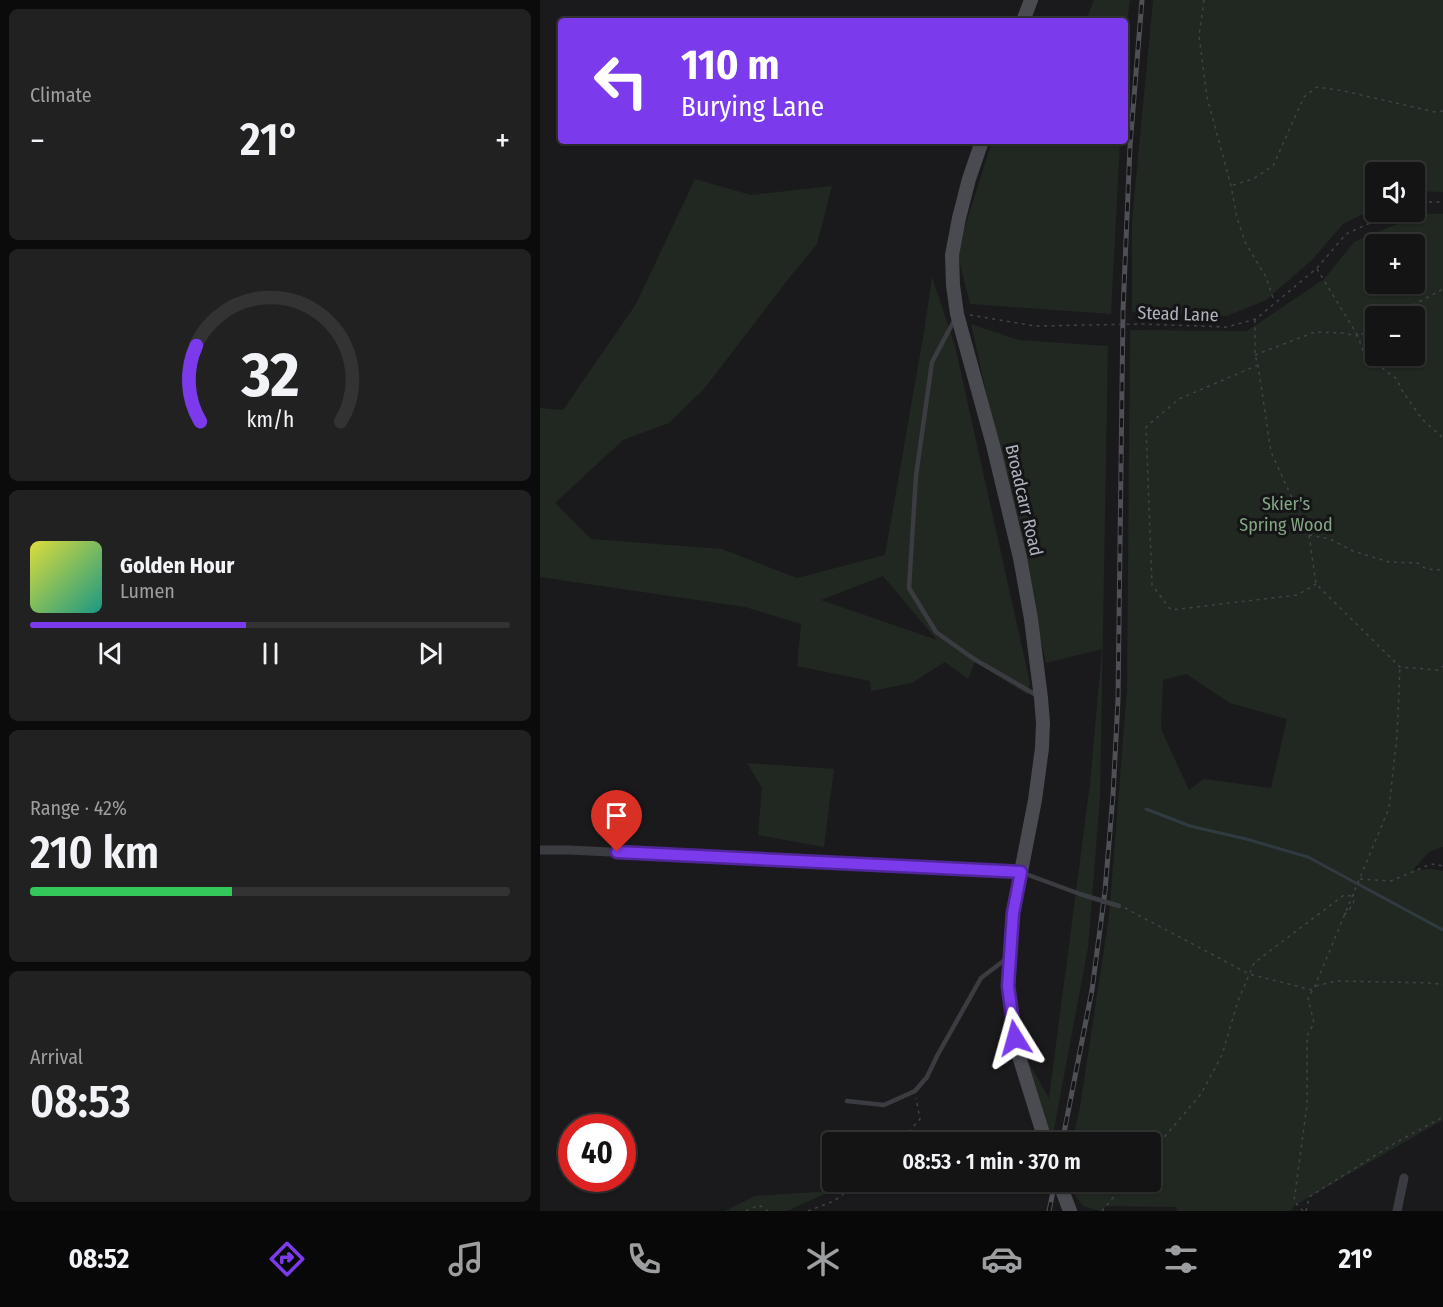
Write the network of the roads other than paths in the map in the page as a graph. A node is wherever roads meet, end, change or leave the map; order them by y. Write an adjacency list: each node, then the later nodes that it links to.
1 (1030, 0): 2 (street)
2 (1024, 18)
3 (981, 144): 4 (street, Broadcarr Road)
4 (957, 314): 5 (street, Broadcarr Road); 5 (lane)
5 (1041, 698): 7 (street, Broadcarr Road)
6 (540, 850): 7 (street)
7 (1021, 872): 8 (lane, bridge); 9 (street, Broadcarr Road)
8 (1119, 906)
9 (1010, 956): 10 (lane); 11 (street, Broadcarr Road)
10 (847, 1101)
11 (1043, 1132)
12 (1404, 1178): 15 (street)
13 (1063, 1192): 14 (street)
14 (1068, 1207)
15 (1397, 1211)

